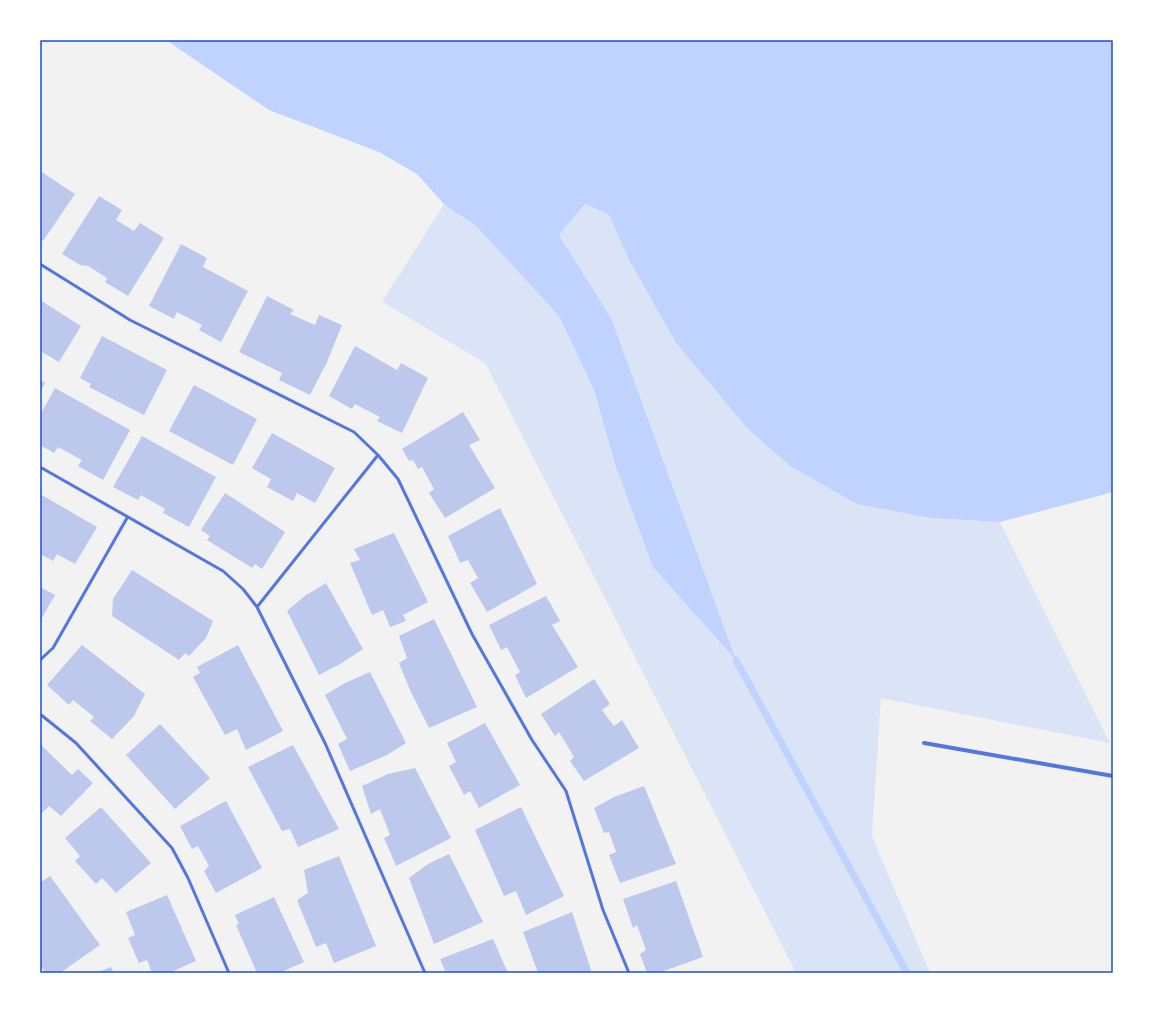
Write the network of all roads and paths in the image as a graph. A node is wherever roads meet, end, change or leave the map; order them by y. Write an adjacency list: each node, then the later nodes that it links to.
1 (40, 264): 2 (lane)
2 (378, 456): 5 (lane); 12 (lane)
3 (40, 467): 4 (lane)
4 (127, 518): 5 (lane); 6 (lane)
5 (257, 606): 11 (lane)
6 (40, 660)
7 (40, 714): 10 (lane)
8 (924, 743): 9 (street)
9 (1113, 776)
10 (229, 973)
11 (425, 973)
12 (629, 973)

